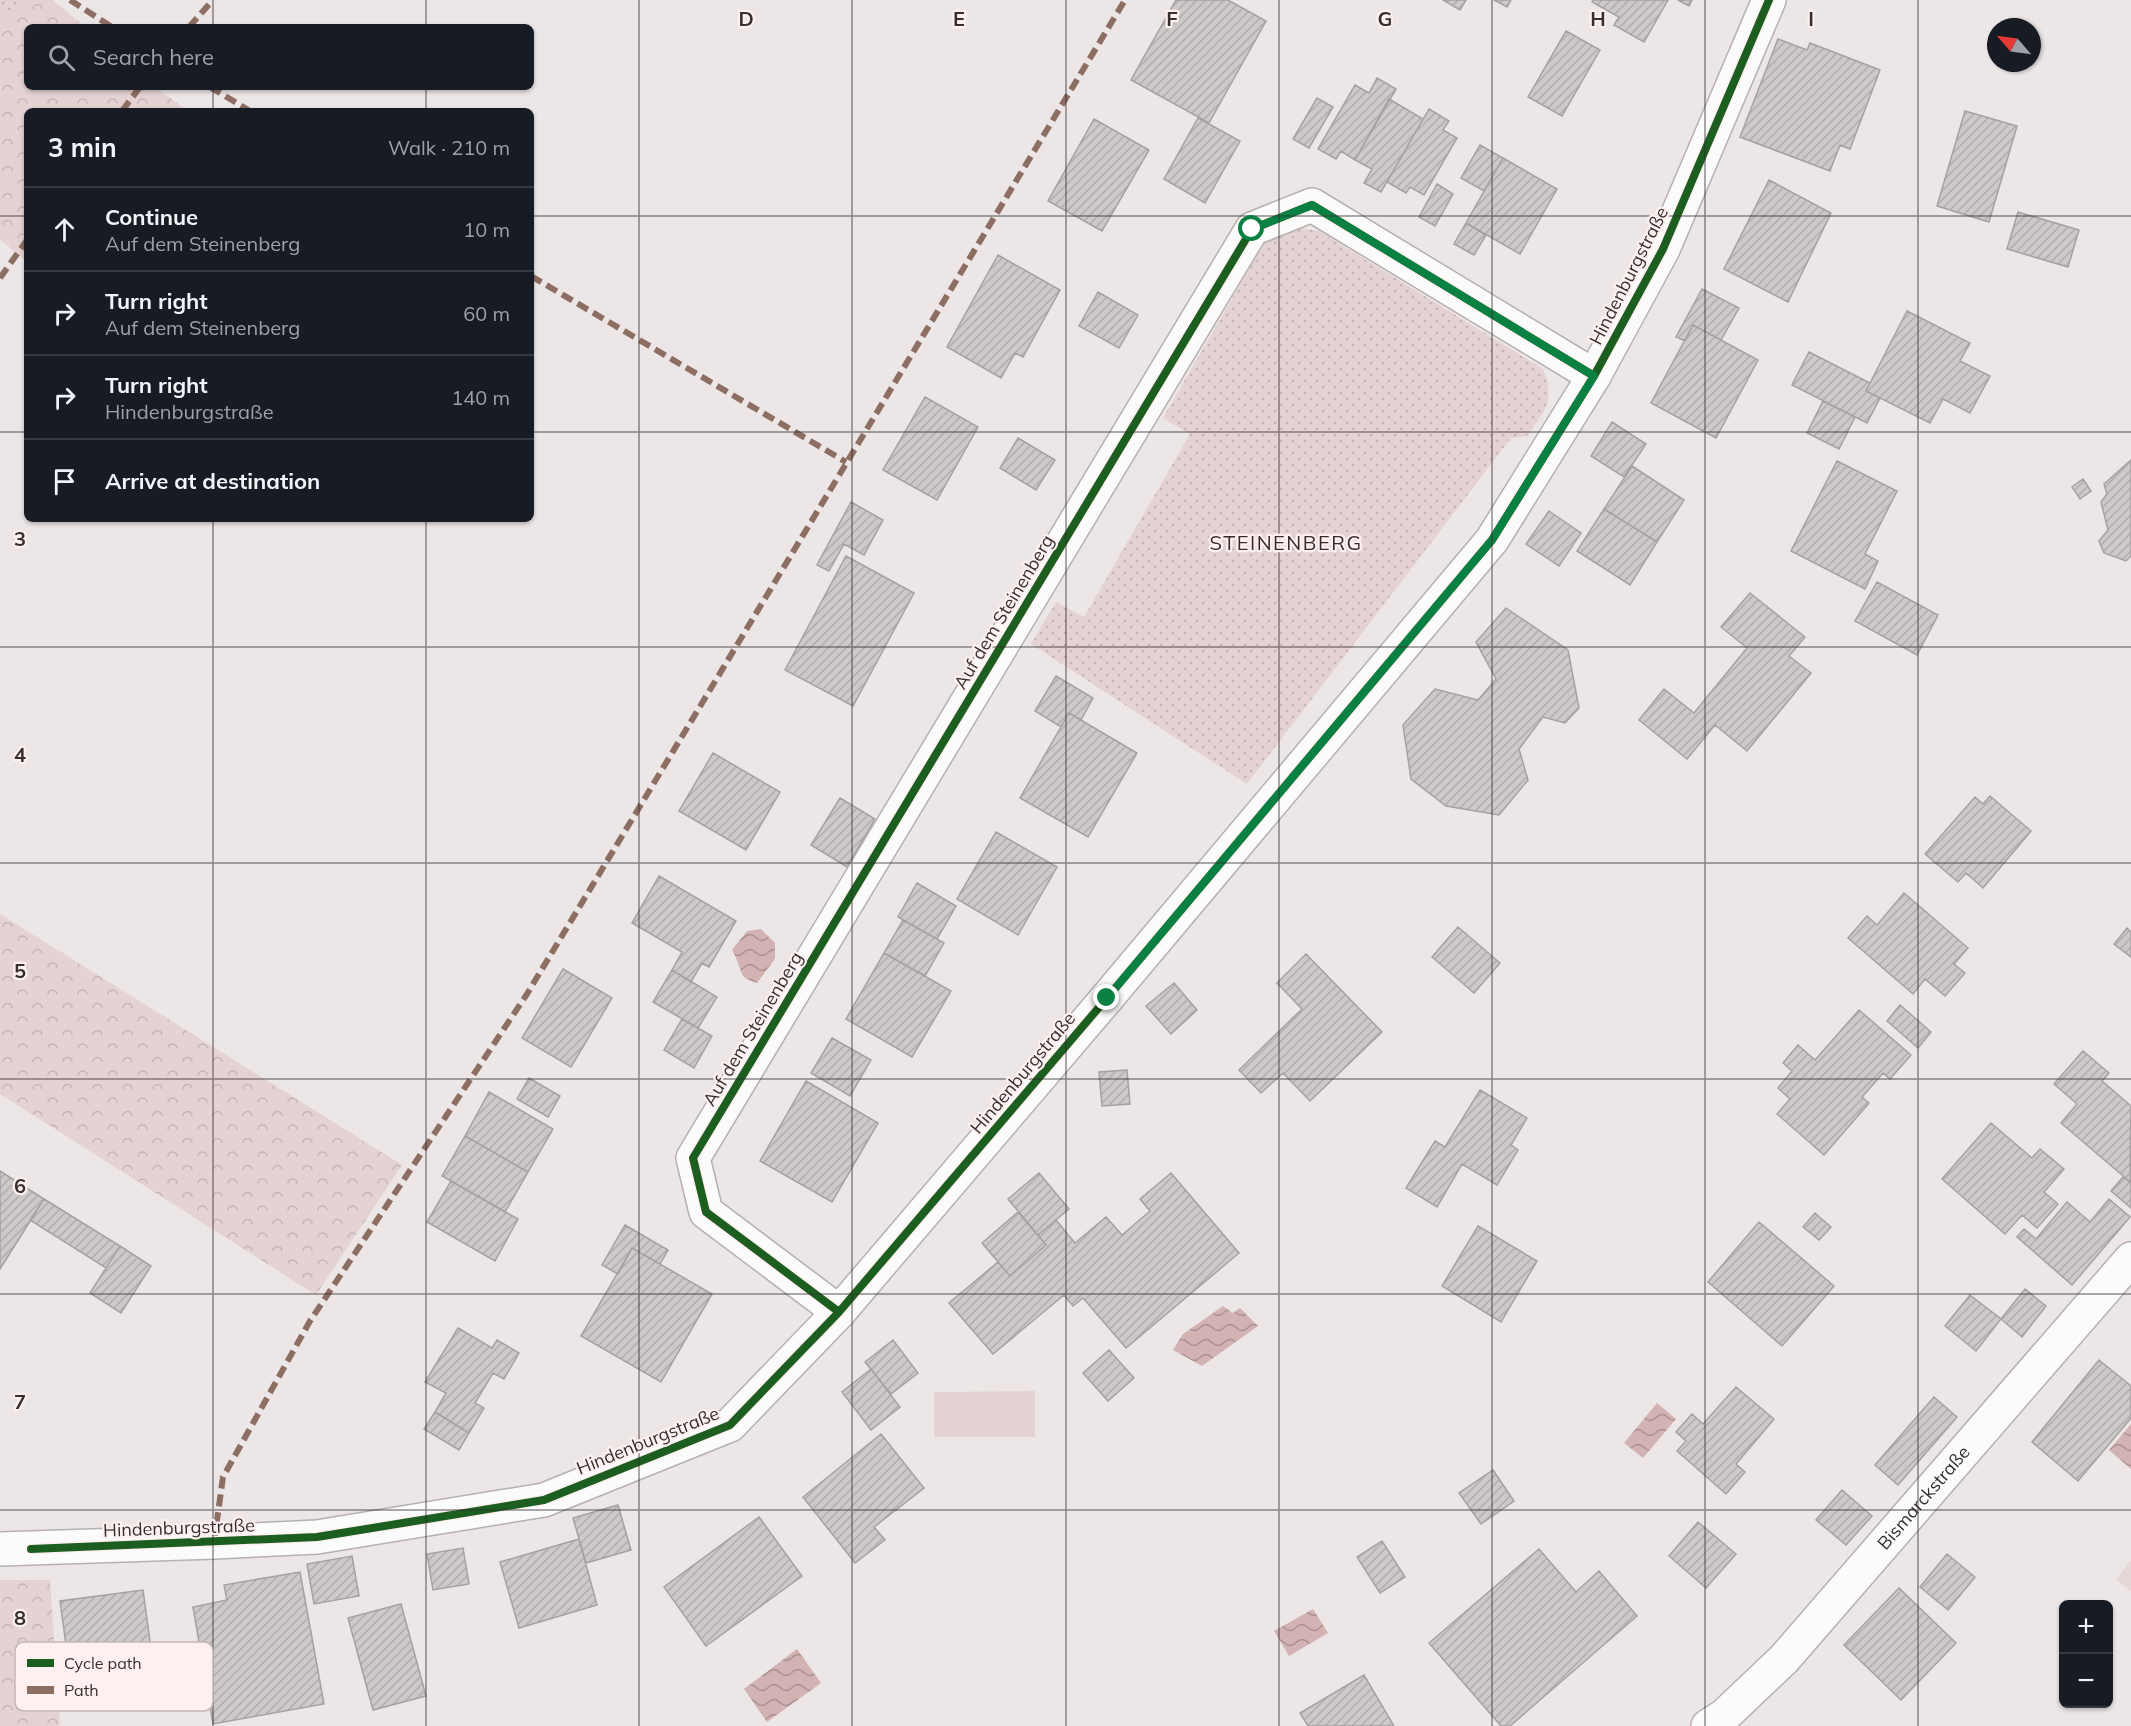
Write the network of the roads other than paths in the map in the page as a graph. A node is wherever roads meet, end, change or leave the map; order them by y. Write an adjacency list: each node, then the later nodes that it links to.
1 (1769, 0): 2 (street, Hindenburgstraße)
2 (1594, 376): 4 (street, Hindenburgstraße); 4 (street, Auf dem Steinenberg)
3 (2131, 1259): 6 (street, Bismarckstraße)
4 (839, 1312): 5 (street, Hindenburgstraße)
5 (15, 1549)
6 (1723, 1722)

